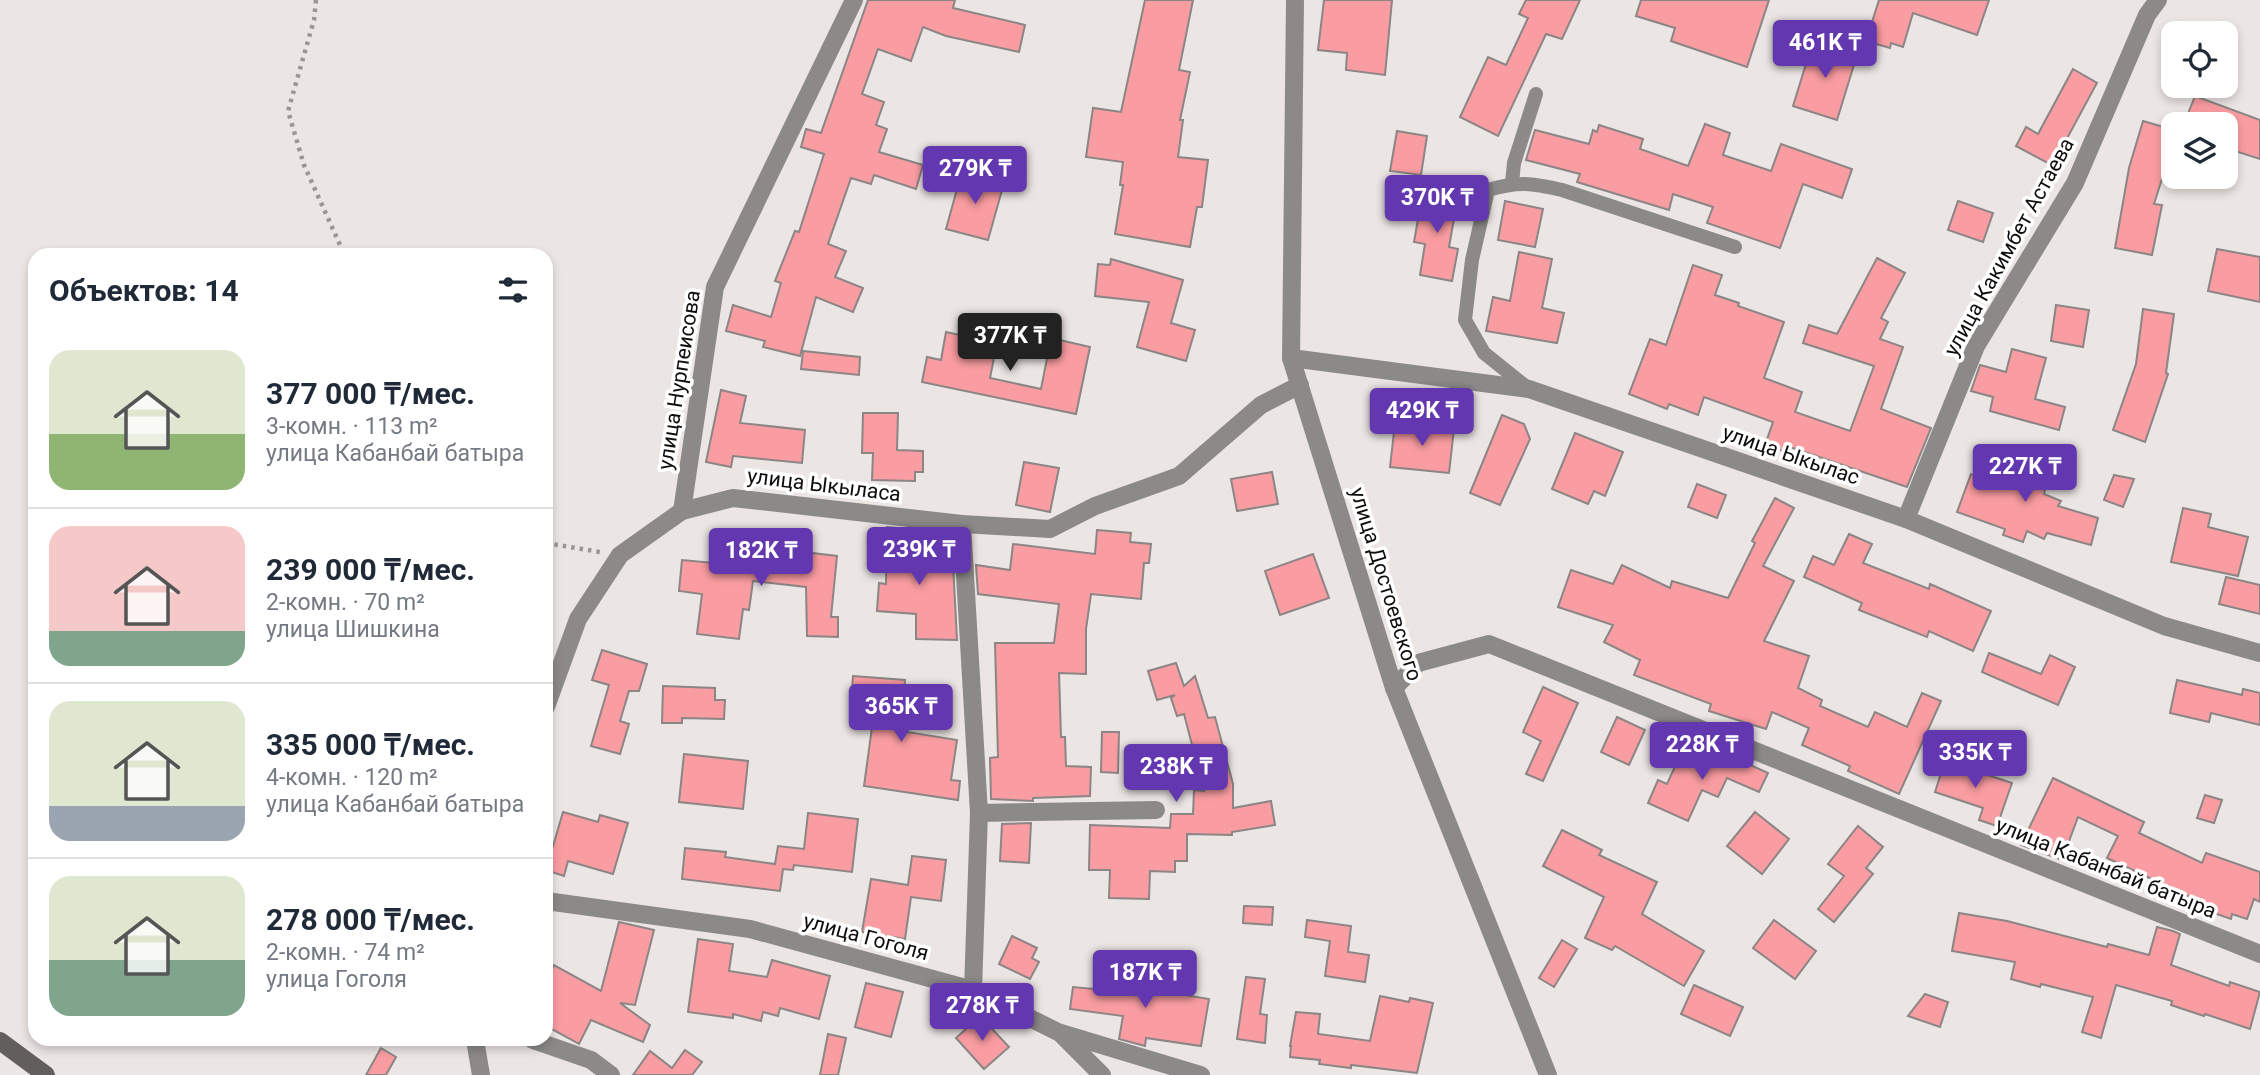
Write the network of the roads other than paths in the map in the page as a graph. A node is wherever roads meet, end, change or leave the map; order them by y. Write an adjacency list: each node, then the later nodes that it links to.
1 (854, 0): 10 (street, улица Нурпеисова)
2 (1296, 0): 7 (street, улица Достоевского)
3 (2158, 0): 11 (street, улица Какимбет Астаева)
4 (1536, 94): 5 (lane)
5 (1512, 183): 6 (lane); 9 (lane)
6 (1735, 247)
7 (1292, 358): 8 (street, улица Достоевского); 9 (street, улица Ыкылас)
8 (1300, 385): 12 (street); 15 (street, улица Достоевского)
9 (1529, 389): 11 (street, улица Ыкылас)
10 (682, 511): 12 (street, улица Ыкыласа); 14 (street)
11 (1906, 519): 13 (street, улица Ыкылас)
12 (961, 524): 17 (street)
13 (2260, 653)
14 (553, 688)
15 (1394, 688): 19 (street, улица Кабанбай батыра); 30 (street, улица Достоевского)
16 (1156, 810): 17 (street)
17 (979, 813): 20 (street)
18 (553, 902): 20 (street, улица Гоголя)
19 (2260, 954)
20 (973, 990): 21 (street, улица Гоголя)
21 (1058, 1032): 28 (street); 29 (street, улица Гоголя)
22 (0, 1041): 25 (main road)
23 (476, 1046): 26 (street)
24 (551, 1046): 27 (street)
25 (46, 1075)
26 (481, 1075)
27 (611, 1075)
28 (1102, 1075)
29 (1201, 1075)
30 (1548, 1075)

